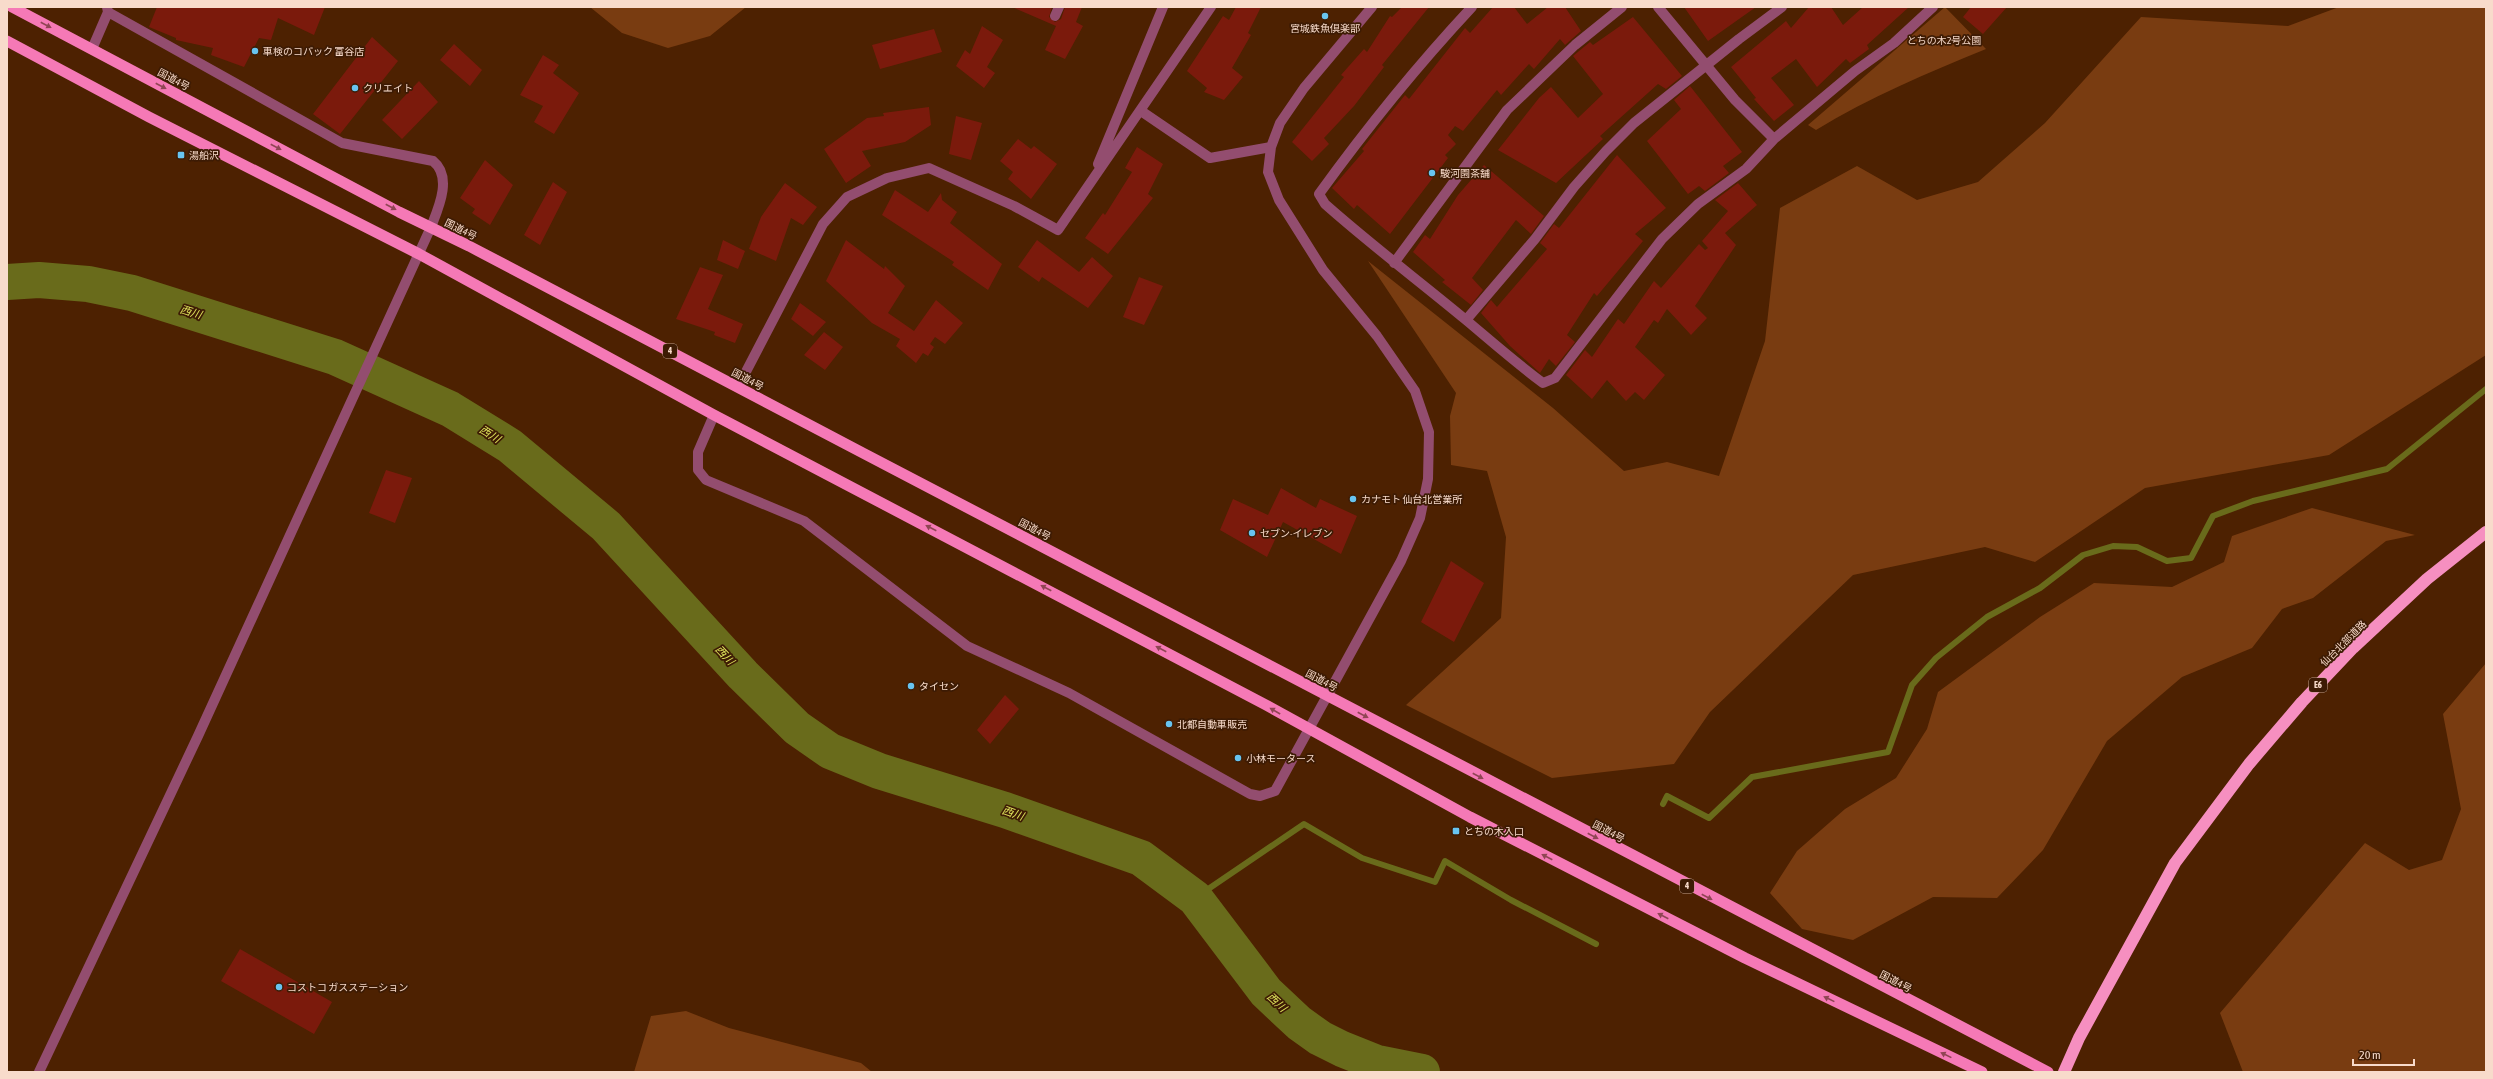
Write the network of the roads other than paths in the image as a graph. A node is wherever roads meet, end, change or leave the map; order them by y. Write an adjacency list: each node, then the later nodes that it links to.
1 (12, 7): 12 (highway, 国道4号 / 4, one-way to 12)
2 (1163, 7): 17 (street)
3 (1211, 7): 14 (street)
4 (1372, 7): 16 (street)
5 (1472, 7): 20 (street)
6 (1622, 7): 20 (street)
7 (1658, 7): 13 (street)
8 (1782, 7): 13 (street)
9 (1933, 7): 15 (street)
10 (107, 10): 12 (street); 18 (street)
11 (7, 41): 19 (highway)
12 (92, 49): 18 (highway, 国道4号 / 4, one-way to 18)
13 (1705, 65): 15 (street); 21 (street)
14 (1141, 111): 16 (street); 17 (street)
15 (1774, 139): 21 (street)
16 (1272, 147): 25 (street)
17 (1091, 181): 22 (street)
18 (431, 227): 19 (street); 22 (highway, 国道4号 / 4)
19 (419, 254): 23 (highway); 27 (street)
20 (1394, 263): 21 (street)
21 (1466, 320)
22 (738, 387): 25 (highway, 国道4号 / 4)
23 (714, 415): 26 (highway, one-way to 23); 26 (street)
24 (2486, 532): 30 (highway, 仙台北部道路 / E6)
25 (1328, 697): 26 (street); 29 (highway, 国道4号 / 4, one-way to 29)
26 (1309, 730): 28 (highway, one-way to 26)
27 (39, 1072)
28 (1982, 1072)
29 (2048, 1072)
30 (2064, 1072)

